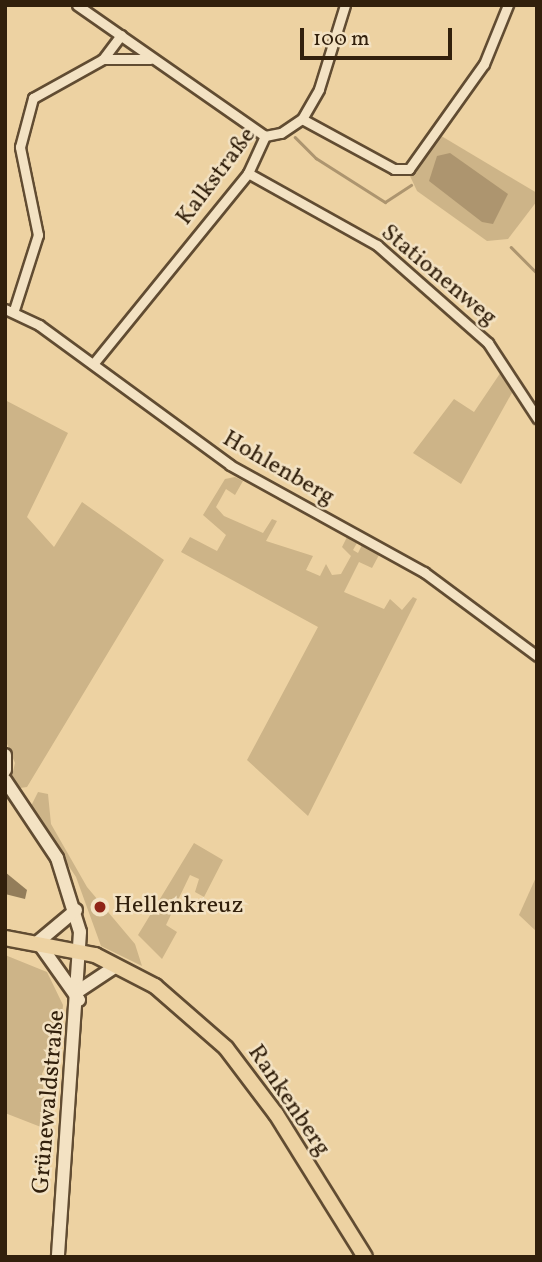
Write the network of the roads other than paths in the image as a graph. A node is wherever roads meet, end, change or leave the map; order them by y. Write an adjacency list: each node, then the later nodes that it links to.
1 (345, 5): 7 (street)
2 (508, 5): 7 (street)
3 (83, 6): 4 (street)
4 (121, 36): 5 (street); 6 (street)
5 (103, 59): 6 (street); 10 (street)
6 (150, 60): 8 (street)
7 (302, 119): 8 (street, Kalkstraße)
8 (265, 136): 9 (street, Kalkstraße)
9 (248, 173): 11 (street, Kalkstraße); 12 (street, Stationenweg)
10 (9, 310): 11 (street, Hohlenberg)
11 (93, 364): 13 (street, Hohlenberg)
12 (537, 418)
13 (537, 656)
14 (5, 755): 15 (main road)
15 (5, 770)
16 (5, 779): 18 (main road)
17 (5, 798): 18 (main road)
18 (19, 808): 19 (main road, Grünewaldstraße)
19 (76, 910): 21 (main road); 22 (main road, Grünewaldstraße)
20 (5, 938): 21 (main road, Rankenberg)
21 (38, 942): 22 (main road, Rankenberg); 24 (main road)
22 (80, 950): 23 (main road, Rankenberg); 24 (main road, Grünewaldstraße)
23 (116, 966): 24 (main road); 26 (main road, Rankenberg)
24 (80, 995): 25 (main road, Grünewaldstraße)
25 (58, 1257)
26 (365, 1257)

